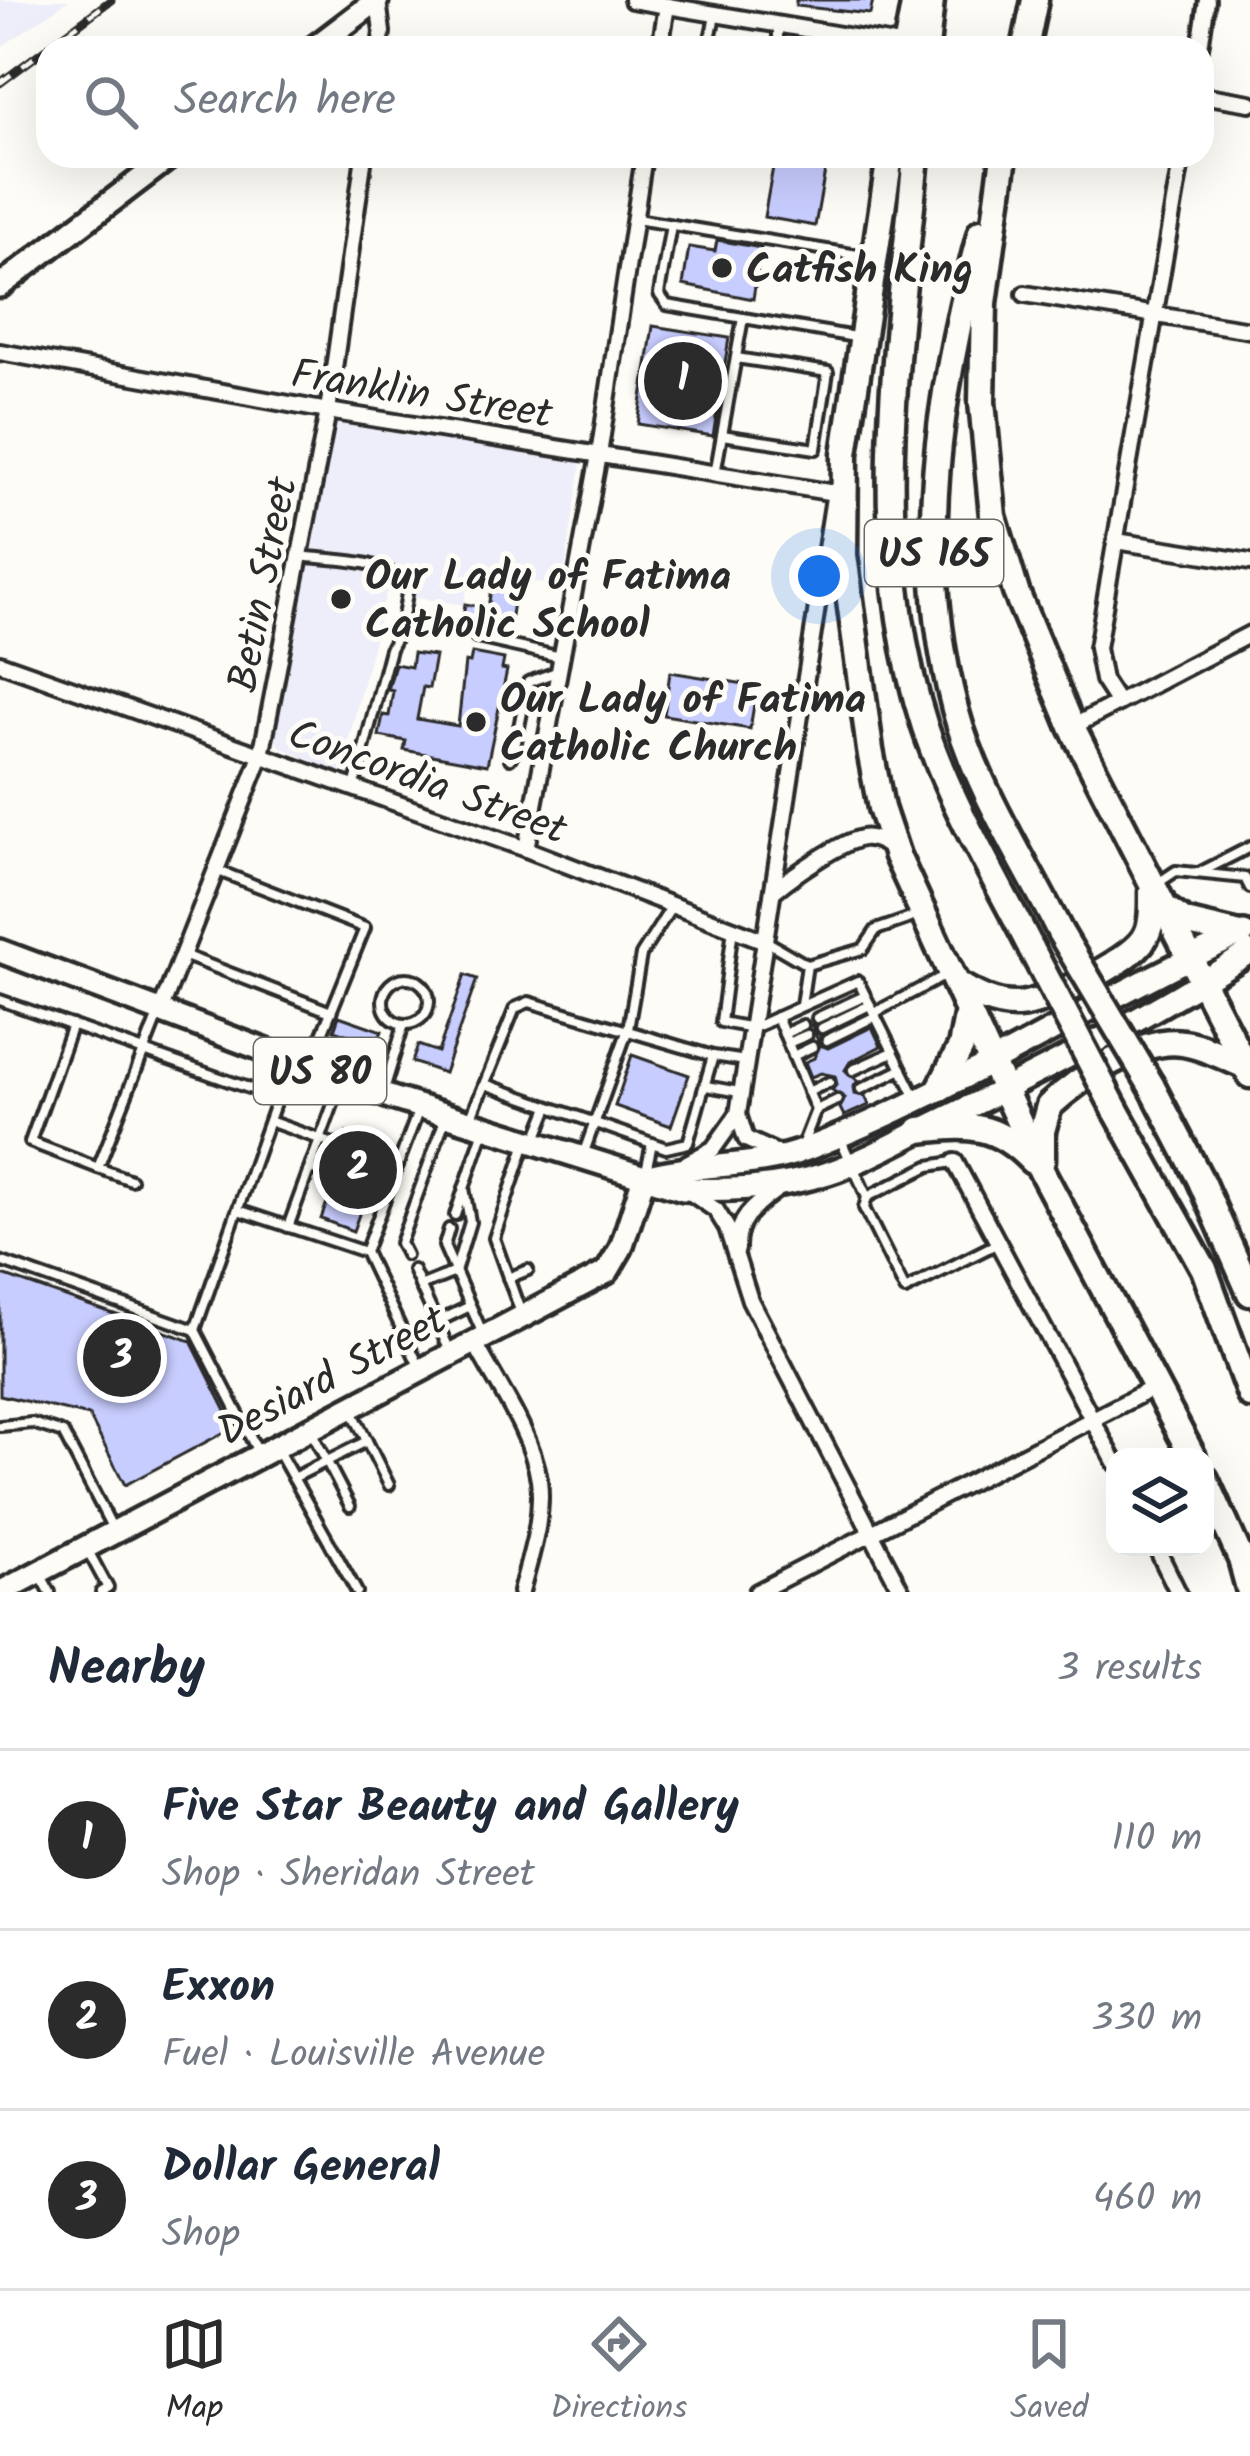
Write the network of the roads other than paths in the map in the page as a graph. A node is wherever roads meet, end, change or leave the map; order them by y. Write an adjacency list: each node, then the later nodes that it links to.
1 (377, 0): 10 (main road); 11 (street)
2 (915, 0): 16 (highway)
3 (931, 0): 17 (highway)
4 (1035, 0): 18 (highway)
5 (1208, 0): 19 (street)
6 (640, 1): 7 (street)
7 (667, 7): 8 (street); 12 (street)
8 (716, 14): 9 (street); 13 (lane)
9 (778, 25): 14 (lane); 15 (street)
10 (330, 36)
11 (382, 36)
12 (662, 36)
13 (711, 36)
14 (778, 36)
15 (846, 36)
16 (913, 36)
17 (917, 36)
18 (1028, 36)
19 (1202, 36)
20 (1214, 97): 21 (street)
21 (1250, 103)
22 (156, 168): 33 (main road)
23 (362, 168): 41 (street, Betin Street)
24 (642, 168): 30 (street)
25 (888, 168): 32 (highway)
26 (915, 168): 174 (highway, US 165, bridge)
27 (1000, 168): 165 (highway, US 165, bridge)
28 (1001, 168): 56 (highway)
29 (1180, 168): 35 (street)
30 (634, 219): 31 (lane); 45 (street)
31 (671, 225): 32 (lane); 36 (lane)
32 (874, 258): 38 (highway)
33 (0, 286)
34 (1025, 294): 35 (street)
35 (1154, 314): 37 (street); 48 (street)
36 (743, 318): 38 (lane); 40 (lane)
37 (1250, 330)
38 (862, 338): 44 (highway)
39 (0, 352): 41 (street, Franklin Street)
40 (736, 358): 42 (lane); 43 (lane)
41 (328, 411): 45 (street, Franklin Street); 49 (street, Betin Street)
42 (820, 425): 43 (lane); 44 (lane)
43 (722, 435): 46 (lane)
44 (846, 442): 47 (street); 60 (highway)
45 (598, 455): 46 (street, Franklin Street); 54 (street)
46 (715, 474): 47 (street, Franklin Street)
47 (835, 493): 68 (street)
48 (1116, 541): 50 (street); 55 (street)
49 (300, 556): 57 (street, Betin Street); 59 (lane)
50 (1250, 562)
51 (469, 629): 54 (lane)
52 (1250, 634): 55 (street)
53 (0, 663): 57 (street, Concordia Street)
54 (561, 664): 58 (lane); 63 (street)
55 (1118, 703): 56 (street)
56 (1072, 727): 69 (highway)
57 (261, 756): 59 (street, Concordia Street); 65 (street, Betin Street)
58 (510, 759)
59 (354, 788): 63 (street, Concordia Street)
60 (881, 808): 61 (street); 64 (highway)
61 (862, 837): 64 (street); 68 (street)
62 (1250, 847): 66 (lane)
63 (526, 849): 70 (street, Concordia Street)
64 (897, 856): 71 (highway)
65 (216, 870): 76 (street, Betin Street); 86 (lane)
66 (1198, 873): 67 (lane); 69 (lane)
67 (1248, 880)
68 (775, 890): 74 (street)
69 (1156, 896): 73 (highway); 77 (highway); 79 (highway)
70 (673, 905): 72 (street, Concordia Street); 91 (lane)
71 (923, 914): 78 (lane); 79 (highway)
72 (733, 928): 74 (street, Concordia Street); 92 (lane)
73 (1247, 939): 77 (main road, US 80); 80 (main road, US 80)
74 (765, 940): 78 (lane); 92 (street)
75 (0, 951): 84 (main road, US 80)
76 (183, 955): 84 (street, Betin Street); 86 (lane)
77 (1188, 958): 80 (highway); 102 (main road, US 80)
78 (807, 965): 82 (lane)
79 (952, 978): 83 (lane); 85 (highway)
80 (1202, 982): 106 (highway); 112 (main road, US 80)
81 (0, 1000): 90 (lane)
82 (801, 1006): 83 (lane); 87 (lane)
83 (872, 1007): 88 (lane); 95 (lane); 98 (lane)
84 (161, 1009): 97 (lane); 103 (main road, US 80)
85 (968, 1011): 102 (highway); 115 (highway)
86 (331, 1012): 103 (lane)
87 (777, 1017): 92 (lane); 94 (lane)
88 (819, 1023)
89 (404, 1024): 89 (lane); 116 (lane)
90 (72, 1025): 97 (lane); 139 (lane)
91 (628, 1028): 99 (lane); 109 (lane); 125 (lane)
92 (753, 1028): 101 (street)
93 (805, 1030): 94 (lane)
94 (786, 1038): 100 (lane)
95 (827, 1040)
96 (812, 1046): 100 (lane)
97 (143, 1051): 117 (lane); 139 (lane)
98 (893, 1052): 104 (lane); 105 (lane)
99 (713, 1056): 101 (lane); 110 (lane)
100 (794, 1056): 113 (lane)
101 (747, 1061): 114 (street)
102 (994, 1061): 112 (highway); 115 (main road, US 80)
103 (300, 1062): 107 (main road, US 80); 117 (lane)
104 (902, 1069): 111 (lane); 115 (lane)
105 (853, 1070)
106 (1249, 1072): 141 (highway)
107 (342, 1079): 116 (main road, US 80); 129 (lane)
108 (829, 1082): 113 (lane)
109 (484, 1084): 120 (lane); 126 (lane)
110 (706, 1085): 114 (lane); 131 (lane)
111 (861, 1088)
112 (1006, 1089): 127 (main road, US 80); 141 (highway)
113 (808, 1091): 121 (lane)
114 (742, 1092): 122 (street)
115 (928, 1093): 128 (main road, US 80)
116 (382, 1094): 119 (main road, US 80)
117 (277, 1098): 124 (lane)
118 (837, 1100): 121 (lane)
119 (419, 1107): 123 (main road, US 80); 138 (lane)
120 (549, 1107): 125 (lane); 130 (lane)
121 (816, 1109): 133 (lane)
122 (738, 1114): 133 (street); 144 (street)
123 (446, 1116): 126 (main road, US 80); 157 (lane)
124 (268, 1121): 129 (lane); 151 (lane)
125 (595, 1123): 131 (lane); 134 (lane)
126 (477, 1126): 130 (main road, US 80); 147 (lane)
127 (920, 1130): 136 (main road, US 80); 141 (highway)
128 (839, 1135): 133 (main road, US 80); 136 (lane)
129 (321, 1139): 132 (lane); 140 (lane)
130 (531, 1143): 134 (main road, US 80); 163 (lane)
131 (652, 1143): 143 (lane)
132 (339, 1146)
133 (796, 1153): 144 (main road, US 80)
134 (582, 1158): 143 (main road, US 80)
135 (383, 1161): 138 (lane)
136 (851, 1162): 146 (main road, US 80); 150 (lane)
137 (955, 1162): 150 (lane); 155 (street)
138 (398, 1167): 149 (lane)
139 (98, 1168): 145 (lane)
140 (311, 1169): 142 (lane); 153 (lane)
141 (1042, 1172): 173 (highway)
142 (329, 1174)
143 (644, 1177): 144 (main road, US 80); 167 (main road, Desiard Street)
144 (677, 1179): 146 (main road, US 80); 159 (street)
145 (131, 1180)
146 (790, 1180): 159 (street)
147 (464, 1188): 152 (lane); 162 (lane)
148 (372, 1191): 149 (lane)
149 (386, 1196): 156 (lane)
150 (867, 1197): 155 (lane)
151 (238, 1210): 153 (lane); 169 (lane)
152 (454, 1214)
153 (288, 1227): 156 (lane)
154 (449, 1229): 162 (lane)
155 (998, 1243): 176 (street)
156 (365, 1252): 172 (lane)
157 (406, 1256)
158 (0, 1261): 169 (lane)
159 (737, 1266): 189 (street)
160 (413, 1270): 164 (lane)
161 (528, 1270): 163 (lane)
162 (455, 1272): 164 (lane); 166 (lane)
163 (508, 1278): 167 (lane)
164 (420, 1286): 168 (lane)
165 (1250, 1293)
166 (470, 1306): 168 (lane); 170 (lane)
167 (522, 1318): 170 (main road, Desiard Street)
168 (437, 1322): 171 (lane)
169 (195, 1330): 182 (lane)
170 (480, 1340): 171 (main road, Desiard Street); 196 (street)
171 (452, 1355): 172 (main road, Desiard Street)
172 (421, 1371): 175 (main road, Desiard Street)
173 (1155, 1387): 176 (street); 181 (highway)
174 (1250, 1394)
175 (351, 1408): 178 (main road, Desiard Street); 179 (lane)
176 (1093, 1417): 180 (street); 189 (street)
177 (0, 1426): 188 (lane)
178 (310, 1429): 182 (main road, Desiard Street); 183 (lane)
179 (367, 1441): 183 (lane); 185 (lane)
180 (1108, 1448)
181 (1188, 1448)
182 (268, 1451): 184 (lane); 188 (main road, Desiard Street)
183 (326, 1462): 184 (lane); 187 (lane)
184 (293, 1478): 195 (lane)
185 (389, 1485)
186 (1214, 1499): 200 (highway)
187 (350, 1506)
188 (115, 1532): 190 (main road, Desiard Street)
189 (872, 1533): 197 (street); 198 (street)
190 (86, 1547): 192 (main road, Desiard Street); 194 (lane)
191 (1160, 1556): 199 (street)
192 (45, 1582): 193 (main road, Desiard Street)
193 (1, 1592)
194 (101, 1592)
195 (357, 1592)
196 (520, 1592)
197 (757, 1592)
198 (902, 1592)
199 (1178, 1592)
200 (1250, 1592)

